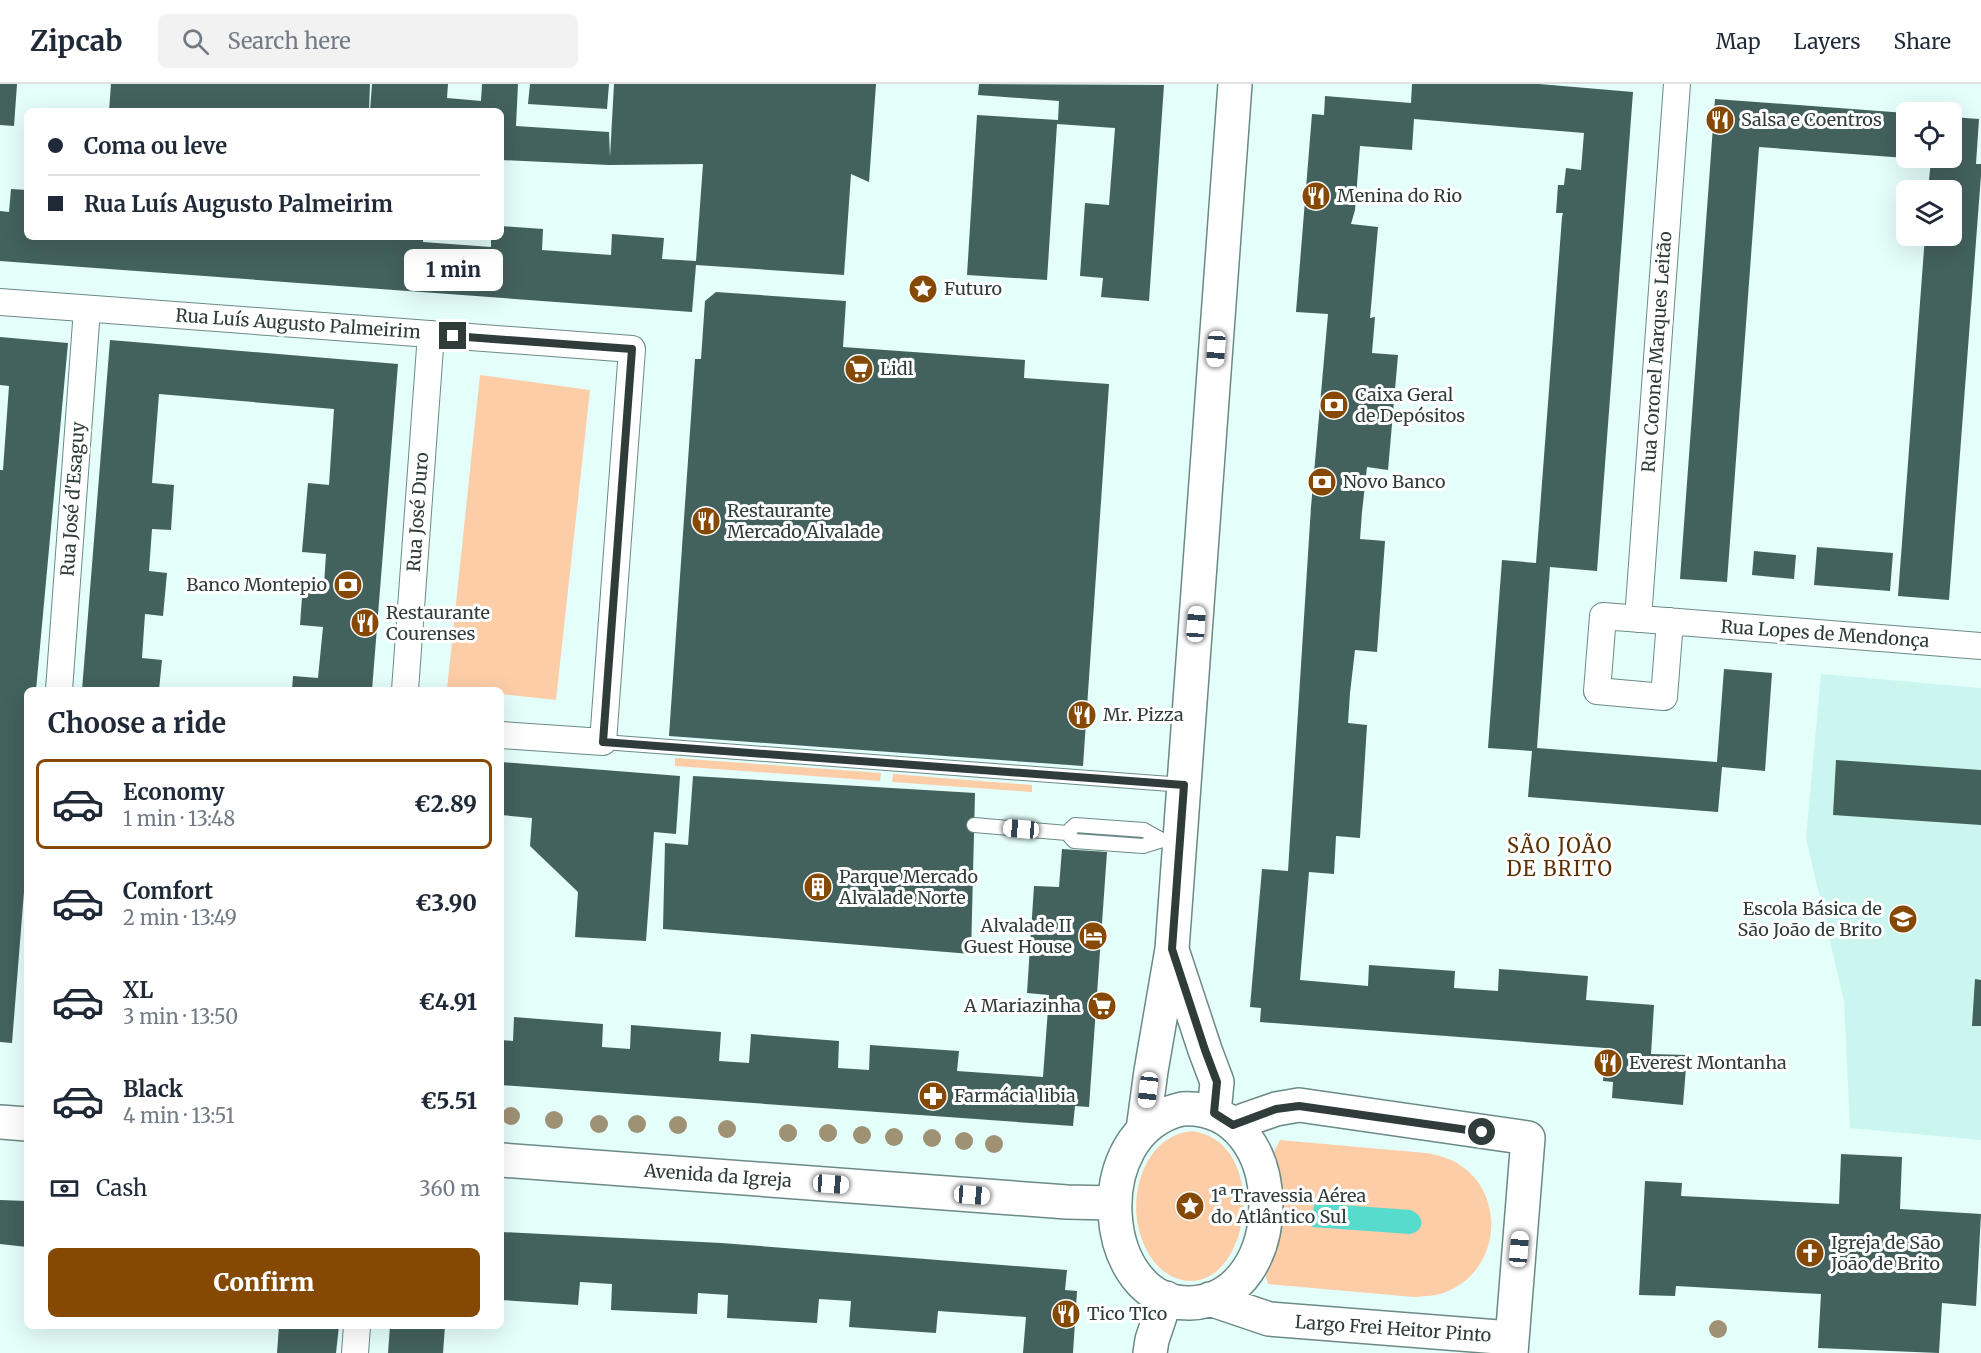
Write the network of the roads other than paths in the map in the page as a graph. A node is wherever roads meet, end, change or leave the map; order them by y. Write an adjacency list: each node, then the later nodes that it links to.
1 (1235, 84): 13 (street)
2 (1677, 84): 6 (street, Rua Coronel Marques Leitão)
3 (0, 302): 4 (street, Rua Luís Augusto Palmeirim)
4 (87, 309): 5 (street, Rua Luís Augusto Palmeirim); 9 (street, Rua José d'Esaguy)
5 (431, 334): 10 (street, Rua José Duro); 12 (street, Rua Luís Augusto Palmeirim)
6 (1638, 619): 7 (street, Rua Lopes de Mendonça); 7 (street, Rua Lopes de Mendonça)
7 (1670, 621): 8 (street, Rua Lopes de Mendonça)
8 (1981, 642)
9 (59, 687)
10 (405, 687)
11 (504, 735): 12 (street)
12 (603, 742): 13 (lane)
13 (1184, 785): 15 (street)
14 (974, 825): 15 (lane)
15 (1171, 840): 16 (street)
16 (1172, 949): 17 (street); 20 (street)
17 (1224, 1119): 20 (street, Largo Frei Heitor Pinto); 24 (street, Largo Frei Heitor Pinto); 26 (street, Largo Frei Heitor Pinto)
18 (0, 1122): 19 (street)
19 (24, 1124)
20 (1143, 1130): 22 (street, Largo Frei Heitor Pinto)
21 (504, 1160): 22 (street, Avenida da Igreja)
22 (1114, 1203): 23 (street, Largo Frei Heitor Pinto)
23 (1166, 1298): 24 (street, Largo Frei Heitor Pinto); 28 (street)
24 (1210, 1299): 26 (street, Largo Frei Heitor Pinto)
25 (357, 1329): 27 (street)
26 (1511, 1346)
27 (355, 1353)
28 (1150, 1353)

